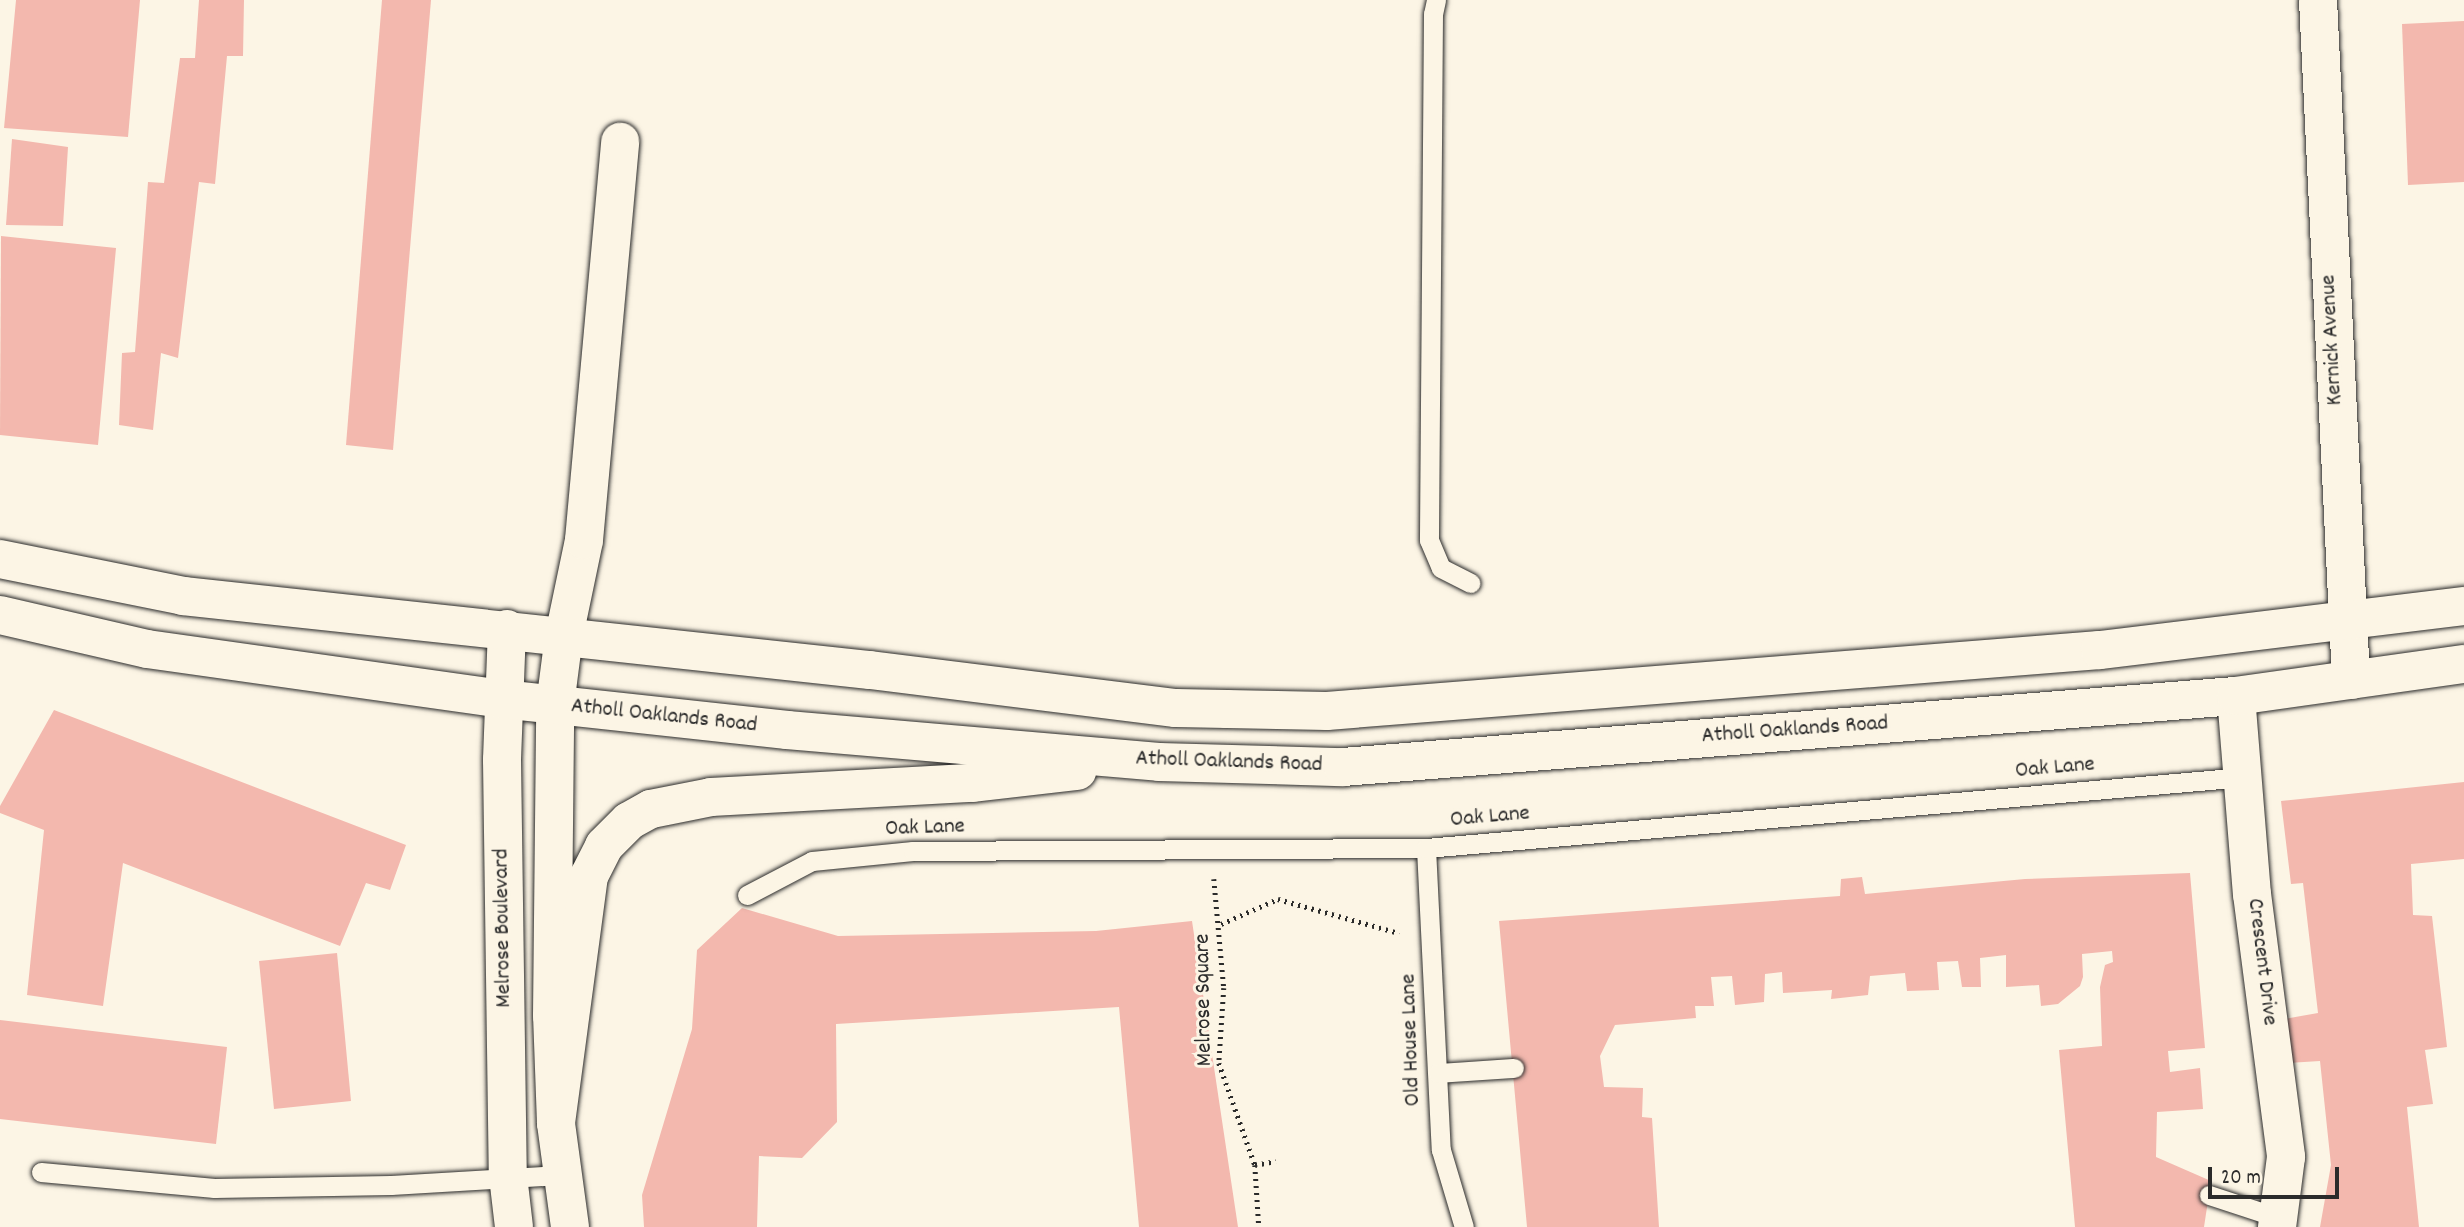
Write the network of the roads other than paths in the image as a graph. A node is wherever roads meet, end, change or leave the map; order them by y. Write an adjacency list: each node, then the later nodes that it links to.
1 (1436, 0): 5 (lane)
2 (2318, 0): 8 (street, Kernick Avenue)
3 (621, 142): 10 (street, Melrose Boulevard)
4 (0, 559): 9 (street)
5 (1470, 583)
6 (2464, 606): 8 (street)
7 (0, 615): 14 (street, Atholl Oaklands Road)
8 (2347, 619): 10 (street); 12 (street, Kernick Avenue)
9 (507, 629): 10 (street); 14 (street, Melrose Boulevard)
10 (564, 636): 15 (street, Melrose Boulevard)
11 (2464, 664): 12 (street, Atholl Oaklands Road)
12 (2351, 681): 13 (street, Atholl Oaklands Road)
13 (2236, 696): 16 (street, Atholl Oaklands Road); 17 (street, Crescent Drive)
14 (502, 699): 15 (street, Atholl Oaklands Road); 25 (street, Melrose Boulevard)
15 (555, 705): 16 (street, Atholl Oaklands Road); 22 (street, Melrose Boulevard)
16 (1159, 762): 22 (street)
17 (2244, 777): 18 (lane, Oak Lane); 27 (street, Crescent Drive)
18 (1426, 848): 19 (lane, Oak Lane); 21 (lane, Old House Lane)
19 (747, 895)
20 (1514, 1068): 21 (lane)
21 (1438, 1073): 30 (lane, Old House Lane)
22 (556, 1123): 24 (street, Melrose Boulevard)
23 (41, 1172): 25 (lane)
24 (561, 1175): 25 (lane); 29 (street, Melrose Boulevard)
25 (508, 1176): 28 (street, Melrose Boulevard)
26 (2209, 1195): 27 (lane)
27 (2278, 1222)
28 (514, 1227)
29 (570, 1227)
30 (1464, 1227)

